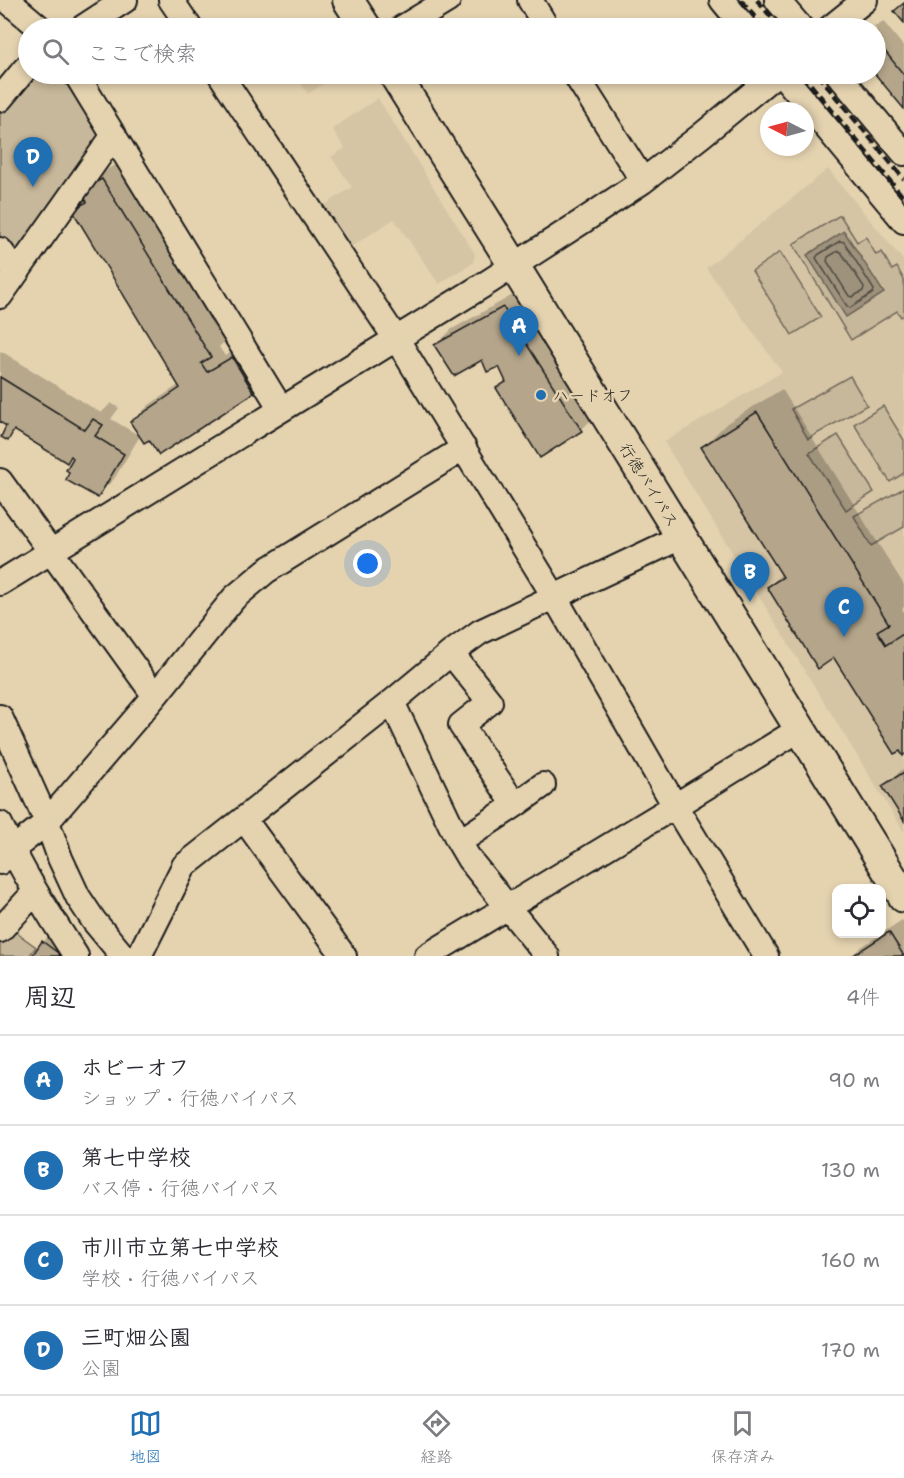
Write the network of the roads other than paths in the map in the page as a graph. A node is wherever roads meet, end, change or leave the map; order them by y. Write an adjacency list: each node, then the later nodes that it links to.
1 (7, 0): 10 (street)
2 (125, 0): 11 (street)
3 (171, 0): 12 (street)
4 (348, 0): 13 (main road)
5 (448, 0): 14 (street)
6 (530, 0): 15 (street)
7 (722, 0): 16 (street)
8 (777, 0): 17 (street)
9 (865, 0): 18 (street)
10 (28, 18)
11 (97, 18)
12 (183, 18)
13 (360, 18)
14 (418, 18)
15 (542, 18)
16 (737, 18)
17 (792, 18)
18 (842, 18)
19 (18, 77): 27 (street)
20 (82, 84): 28 (street)
21 (227, 84): 36 (street)
22 (400, 84): 33 (main road, 行徳バイパス)
23 (582, 84): 30 (street)
24 (764, 84): 30 (street)
25 (790, 84): 31 (street)
26 (846, 84): 29 (street)
27 (0, 99)
28 (114, 135): 34 (street); 37 (street)
29 (904, 153)
30 (643, 181): 33 (street)
31 (904, 221)
32 (0, 250): 34 (street)
33 (514, 265): 36 (street); 40 (main road, 行徳バイパス)
34 (16, 272): 35 (street)
35 (0, 296)
36 (396, 338): 37 (street); 38 (street)
37 (281, 409): 41 (street)
38 (464, 448): 43 (street); 45 (street)
39 (0, 481): 41 (street)
40 (681, 537): 43 (street); 48 (main road, 行徳バイパス)
41 (51, 551): 42 (street); 45 (street)
42 (0, 583)
43 (554, 596): 44 (street); 51 (street)
44 (451, 653): 46 (street); 50 (street)
45 (155, 696): 53 (street)
46 (392, 702): 52 (street); 55 (street)
47 (0, 717): 53 (street)
48 (800, 729): 51 (street); 58 (main road, 行徳バイパス)
49 (543, 785): 50 (street)
50 (515, 805): 55 (street)
51 (675, 806): 59 (street); 67 (street)
52 (244, 819): 63 (street); 64 (street)
53 (47, 822): 56 (street); 62 (street)
54 (0, 824): 56 (street)
55 (459, 842): 59 (street)
56 (6, 856): 57 (street)
57 (35, 892): 60 (street); 61 (street)
58 (904, 897)
59 (507, 908): 65 (street); 66 (street)
60 (0, 930)
61 (76, 956)
62 (123, 956)
63 (139, 956)
64 (344, 956)
65 (427, 956)
66 (547, 956)
67 (766, 956)

